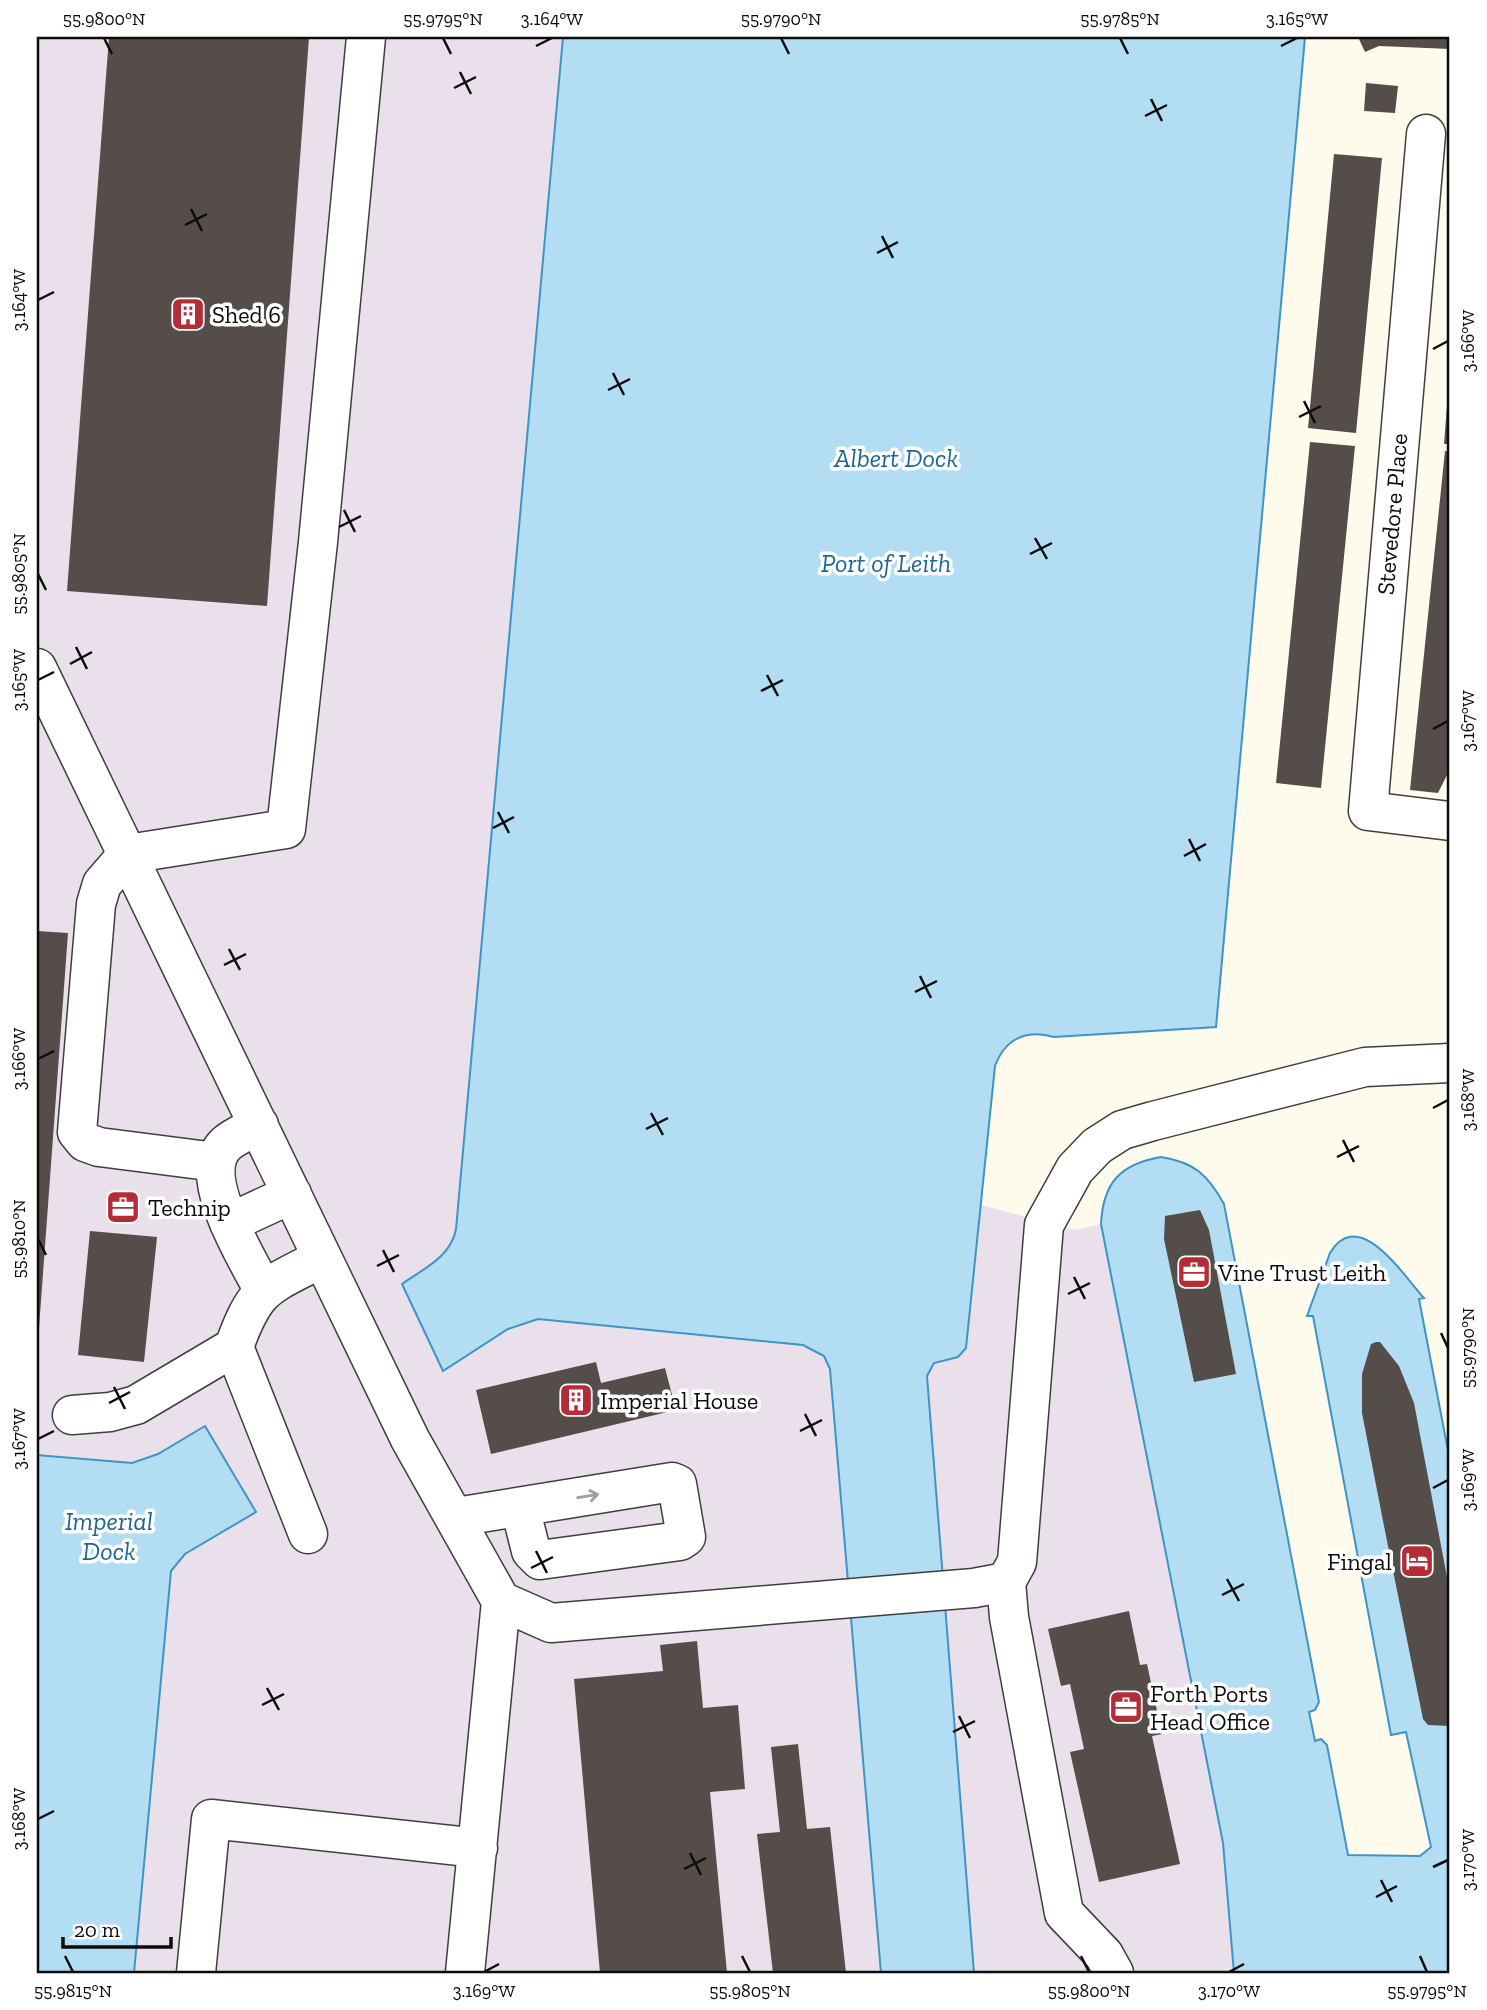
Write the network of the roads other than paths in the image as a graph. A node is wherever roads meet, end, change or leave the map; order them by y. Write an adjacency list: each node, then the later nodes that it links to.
1 (366, 37): 5 (street)
2 (1424, 139): 4 (street, Stevedore Place)
3 (37, 668): 5 (street)
4 (1450, 821)
5 (128, 854): 7 (street); 8 (street)
6 (1450, 1063): 18 (street)
7 (258, 1125): 8 (street); 9 (street)
8 (216, 1161): 10 (street)
9 (292, 1194): 10 (street); 11 (street)
10 (229, 1223): 12 (street)
11 (322, 1258): 12 (street); 16 (street)
12 (263, 1289): 13 (street)
13 (234, 1346): 14 (street); 17 (street)
14 (72, 1415)
15 (520, 1507): 16 (street)
16 (456, 1517): 19 (street)
17 (307, 1534)
18 (990, 1585): 19 (street); 23 (street)
19 (501, 1601): 20 (street)
20 (478, 1849): 21 (street); 22 (street)
21 (196, 1973)
22 (465, 1973)
23 (1114, 1973)

